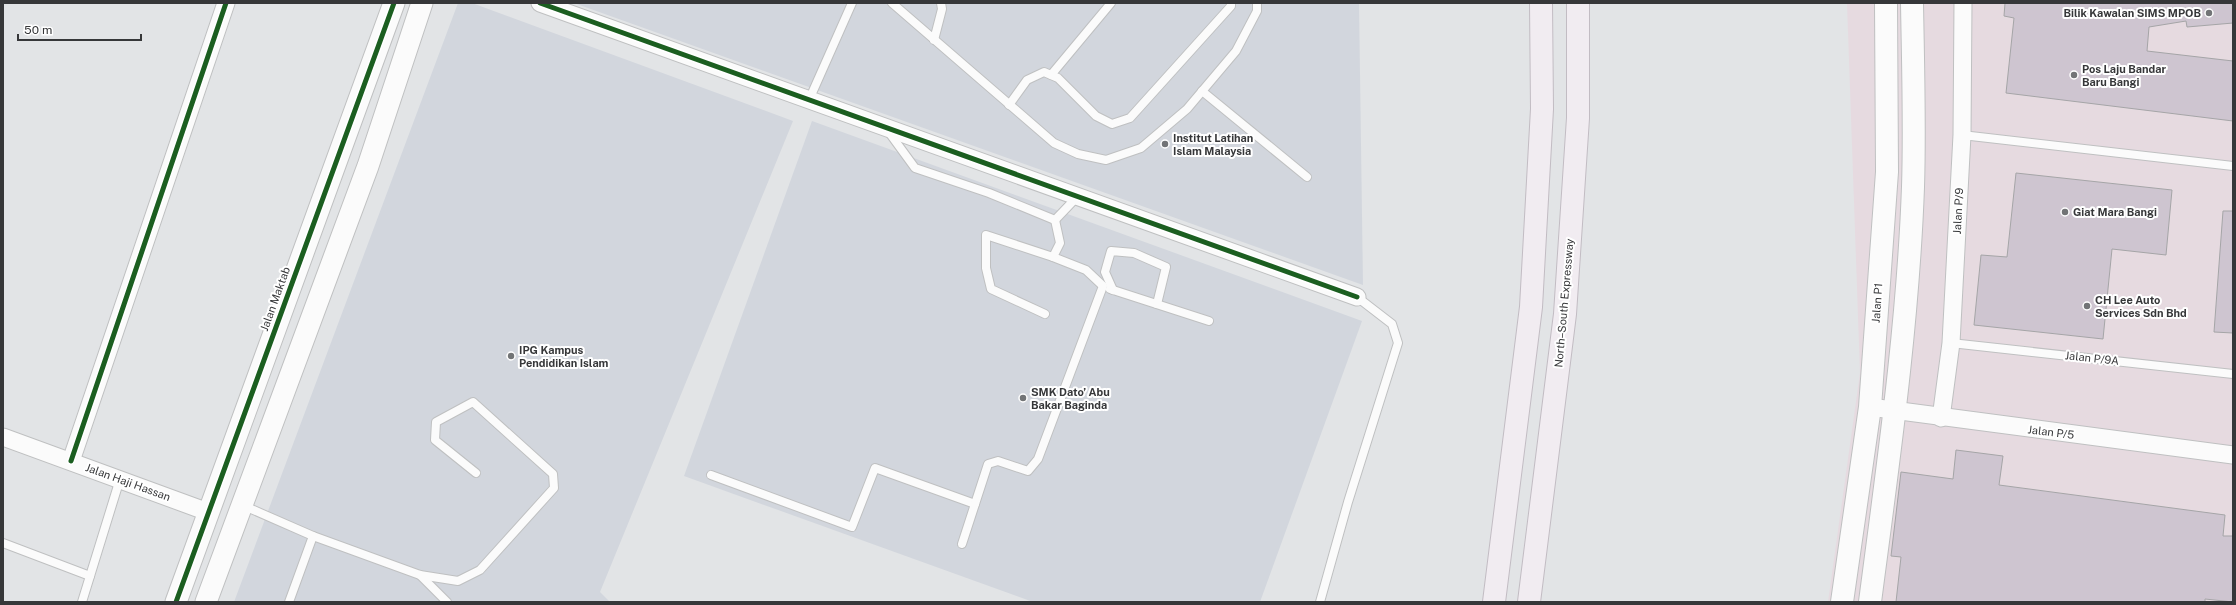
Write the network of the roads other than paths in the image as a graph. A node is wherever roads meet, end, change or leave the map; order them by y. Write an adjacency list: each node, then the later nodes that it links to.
1 (226, 3): 41 (street)
2 (394, 3): 45 (street, Jalan Maktab)
3 (422, 3): 46 (street)
4 (540, 3): 19 (street)
5 (852, 3): 19 (lane)
6 (892, 3): 16 (lane)
7 (941, 3): 16 (lane)
8 (1111, 3): 17 (lane)
9 (1231, 3): 17 (lane)
10 (1257, 3): 18 (lane)
11 (1541, 3): 59 (highway)
12 (1578, 3): 60 (highway, North–South Expressway)
13 (1886, 3): 36 (main road, Jalan P1)
14 (1912, 3): 37 (main road)
15 (1962, 3): 22 (street, Jalan P/9)
16 (934, 40): 20 (lane)
17 (1051, 75): 20 (lane)
18 (1202, 91): 20 (lane); 24 (lane)
19 (809, 100): 21 (street)
20 (1009, 105)
21 (886, 128): 25 (street); 26 (lane)
22 (1962, 135): 23 (lane); 34 (street, Jalan P/9)
23 (2233, 166)
24 (1307, 177)
25 (1077, 197): 26 (lane); 30 (street)
26 (1054, 220): 27 (lane)
27 (1053, 257): 28 (lane); 32 (lane)
28 (1103, 286): 29 (lane); 47 (lane)
29 (1113, 290): 31 (lane); 31 (lane)
30 (1357, 297): 58 (lane)
31 (1157, 304): 33 (lane)
32 (1045, 314)
33 (1209, 320)
34 (1951, 343): 35 (lane, Jalan P/9A); 38 (street, Jalan P/9)
35 (2233, 374)
36 (1870, 407): 37 (street, Jalan P/5); 61 (main road, Jalan P1)
37 (1896, 412): 38 (street, Jalan P/5); 62 (main road)
38 (1941, 418): 40 (street, Jalan P/5)
39 (3, 437): 41 (street, Jalan Haji Hassan)
40 (2233, 455)
41 (71, 461): 44 (street, Jalan Haji Hassan)
42 (476, 473): 51 (lane)
43 (711, 475): 47 (lane)
44 (120, 479): 45 (street, Jalan Haji Hassan); 52 (lane)
45 (212, 502): 46 (street); 54 (street, Jalan Maktab)
46 (241, 504): 48 (lane); 55 (street)
47 (975, 504): 50 (lane)
48 (313, 536): 51 (lane); 56 (lane)
49 (3, 543): 52 (lane)
50 (962, 544)
51 (420, 575): 57 (lane)
52 (90, 576): 53 (lane)
53 (82, 602)
54 (176, 602)
55 (206, 602)
56 (289, 602)
57 (447, 602)
58 (1320, 602)
59 (1494, 602)
60 (1529, 602)
61 (1842, 602)
62 (1870, 602)

